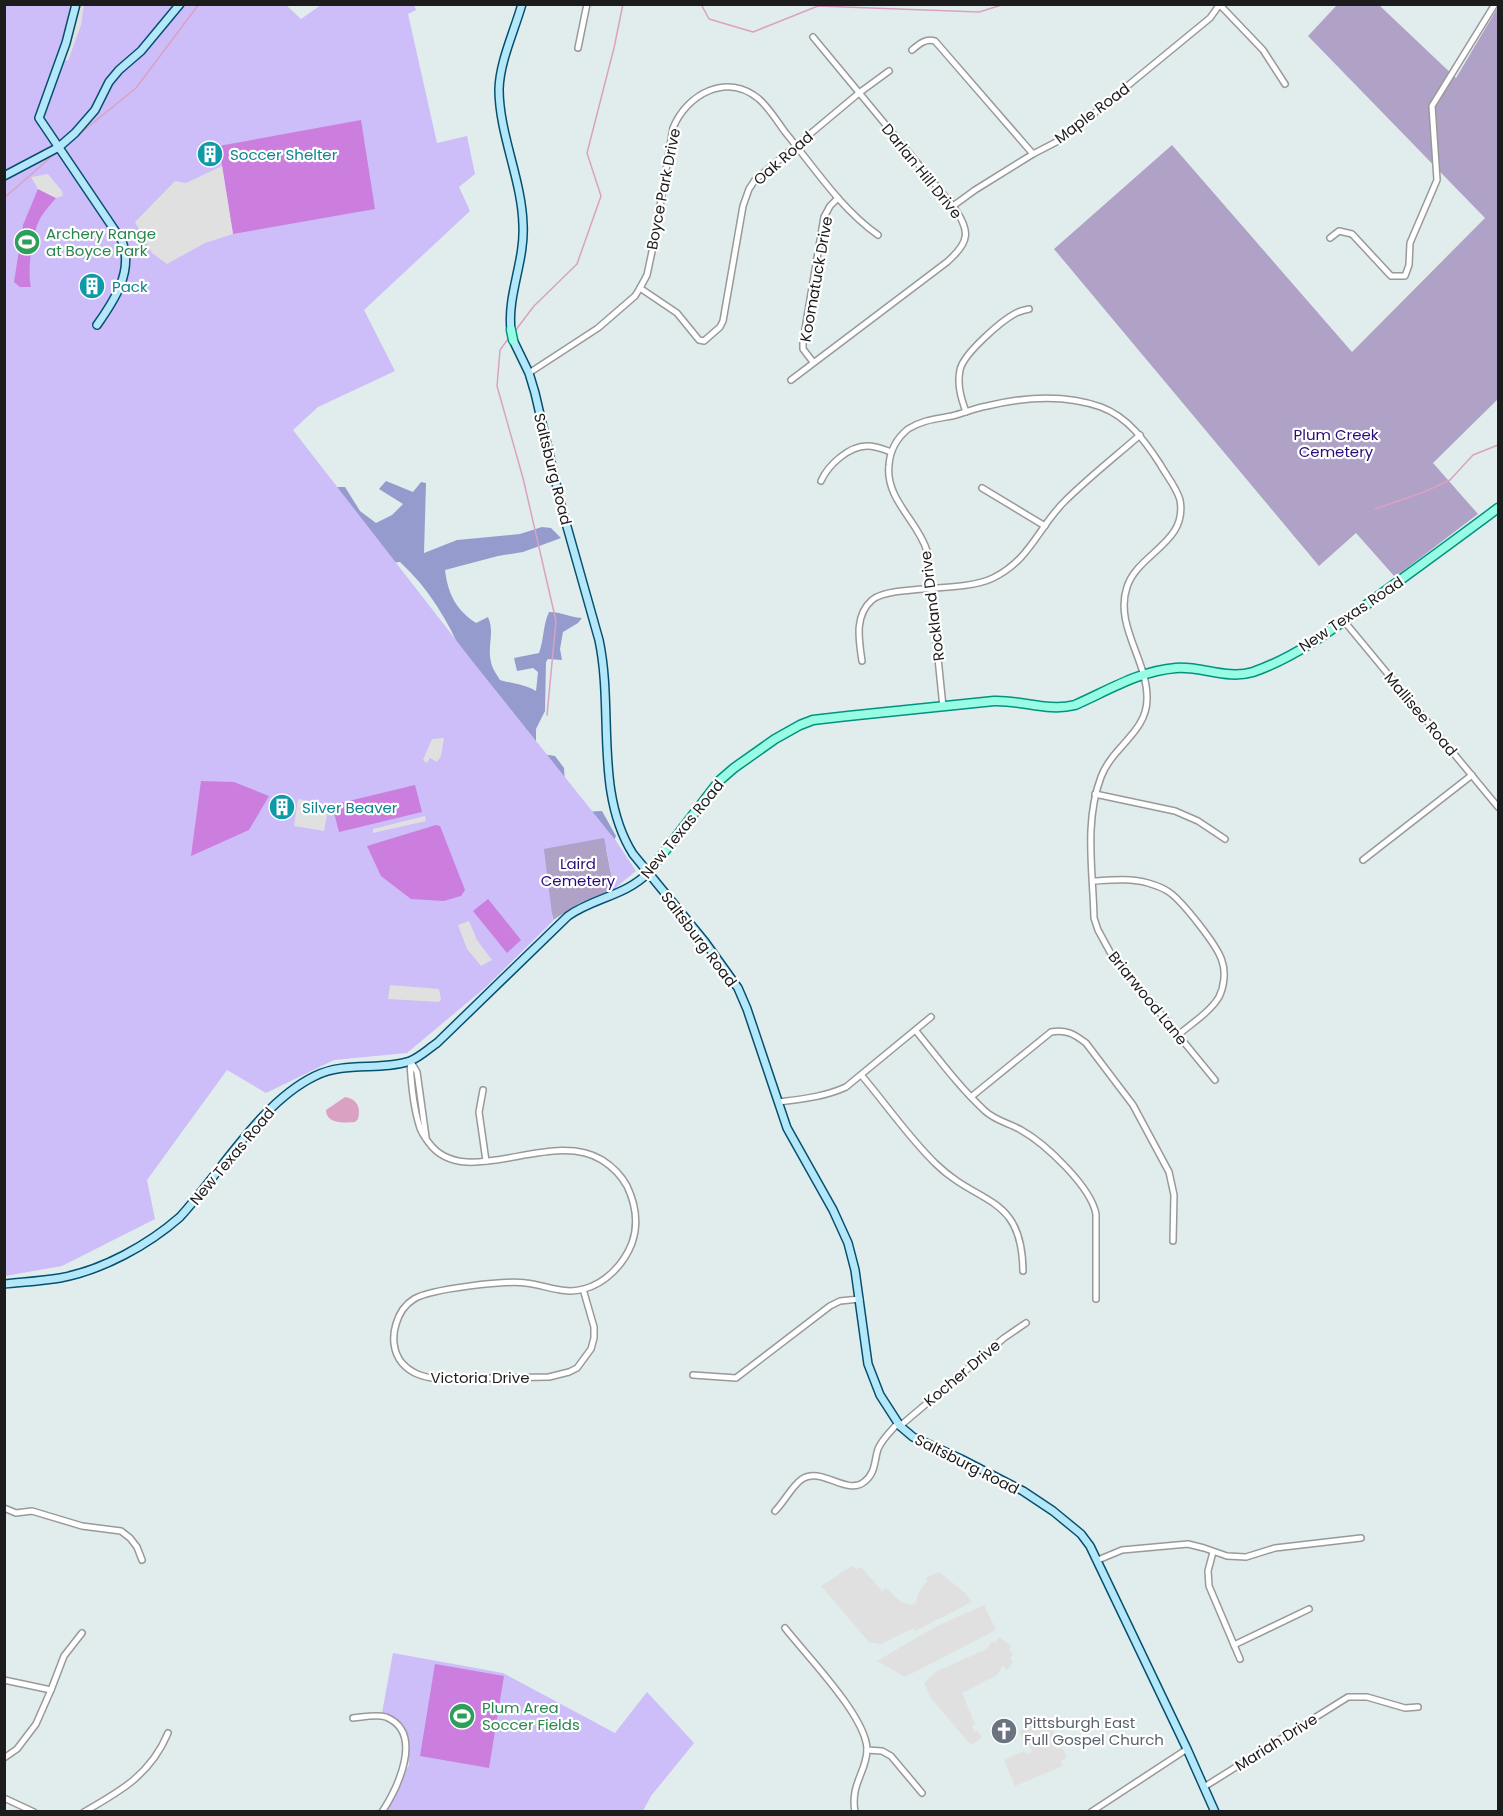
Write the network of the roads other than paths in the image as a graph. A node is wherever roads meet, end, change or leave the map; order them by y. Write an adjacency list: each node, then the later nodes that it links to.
1 (76, 4): 14 (main road)
2 (180, 4): 14 (main road)
3 (522, 4): 24 (main road, Saltsburg Road)
4 (587, 4): 8 (street)
5 (1495, 4): 20 (street)
6 (1220, 5): 11 (street); 15 (street, Maple Road)
7 (813, 37): 12 (street, Darlan Hill Drive)
8 (578, 48)
9 (912, 50): 15 (street)
10 (889, 71): 12 (street, Oak Road)
11 (1285, 84)
12 (859, 93): 13 (street, Oak Road); 18 (street, Darlan Hill Drive)
13 (796, 145): 17 (street, Boyce Park Drive); 21 (street, Oak Road); 21 (street, Boyce Park Drive)
14 (59, 147): 16 (main road); 23 (main road)
15 (1033, 154): 18 (street, Maple Road)
16 (4, 176)
17 (838, 198): 19 (street, Boyce Park Drive); 26 (street, Koomatuck Drive)
18 (953, 206): 26 (street, Darlan Hill Drive)
19 (878, 235)
20 (1330, 238)
21 (640, 288): 27 (street, Boyce Park Drive)
22 (1029, 309): 29 (street)
23 (97, 325)
24 (511, 330): 25 (main road, Saltsburg Road)
25 (513, 340): 27 (main road, Saltsburg Road)
26 (813, 362): 28 (street, Darlan Hill Drive)
27 (529, 373): 46 (main road, Saltsburg Road)
28 (791, 380)
29 (966, 412): 30 (street); 31 (street)
30 (1140, 435): 35 (street); 39 (street)
31 (891, 452): 32 (street); 36 (street, Rockland Drive)
32 (821, 481)
33 (982, 488): 35 (street)
34 (1498, 508): 37 (main road, New Texas Road)
35 (1045, 526): 36 (street)
36 (932, 589): 38 (street); 40 (street, Rockland Drive)
37 (1344, 621): 39 (main road, New Texas Road); 41 (street, Mallisee Road)
38 (862, 661)
39 (1142, 674): 40 (main road, New Texas Road); 42 (street, Briarwood Lane)
40 (943, 707): 46 (main road, New Texas Road)
41 (1472, 775): 43 (street, Mallisee Road); 45 (street)
42 (1095, 794): 44 (street); 47 (street, Briarwood Lane)
43 (1498, 807)
44 (1225, 839)
45 (1363, 860)
46 (648, 873): 51 (main road, New Texas Road); 56 (main road, Saltsburg Road)
47 (1093, 881): 50 (street, Briarwood Lane); 50 (street)
48 (931, 1017): 49 (street)
49 (916, 1031): 52 (street); 55 (street)
50 (1178, 1035): 53 (street, Briarwood Lane)
51 (410, 1060): 57 (street); 60 (main road, New Texas Road)
52 (862, 1076): 56 (street); 59 (street)
53 (1215, 1080)
54 (483, 1090): 57 (street)
55 (970, 1097): 58 (street); 63 (street)
56 (778, 1102): 62 (main road, Saltsburg Road)
57 (486, 1161): 61 (street)
58 (1173, 1241)
59 (1023, 1271)
60 (4, 1284)
61 (583, 1289): 61 (street, Victoria Drive)
62 (860, 1299): 65 (street); 66 (main road, Saltsburg Road)
63 (1096, 1299)
64 (1026, 1323): 66 (street, Kocher Drive)
65 (693, 1375)
66 (899, 1424): 68 (street, Kocher Drive); 72 (main road, Saltsburg Road)
67 (4, 1508): 71 (street)
68 (775, 1510)
69 (1361, 1538): 70 (street)
70 (1213, 1552): 72 (street); 76 (street)
71 (142, 1560)
72 (1098, 1560): 83 (main road, Saltsburg Road)
73 (1309, 1609): 76 (street)
74 (785, 1628): 84 (street)
75 (82, 1633): 79 (street)
76 (1234, 1645): 77 (street)
77 (1240, 1659)
78 (4, 1680): 79 (street)
79 (51, 1690): 85 (street)
80 (1418, 1707): 86 (street, Mariah Drive)
81 (353, 1718): 91 (street)
82 (168, 1733): 90 (street)
83 (1187, 1749): 86 (main road, Saltsburg Road); 93 (street)
84 (867, 1750): 87 (street); 92 (street)
85 (4, 1758)
86 (1204, 1787): 94 (main road, Saltsburg Road)
87 (922, 1793)
88 (4, 1798): 89 (street)
89 (34, 1812)
90 (84, 1812)
91 (382, 1812)
92 (855, 1812)
93 (1091, 1812)
94 (1215, 1812)

